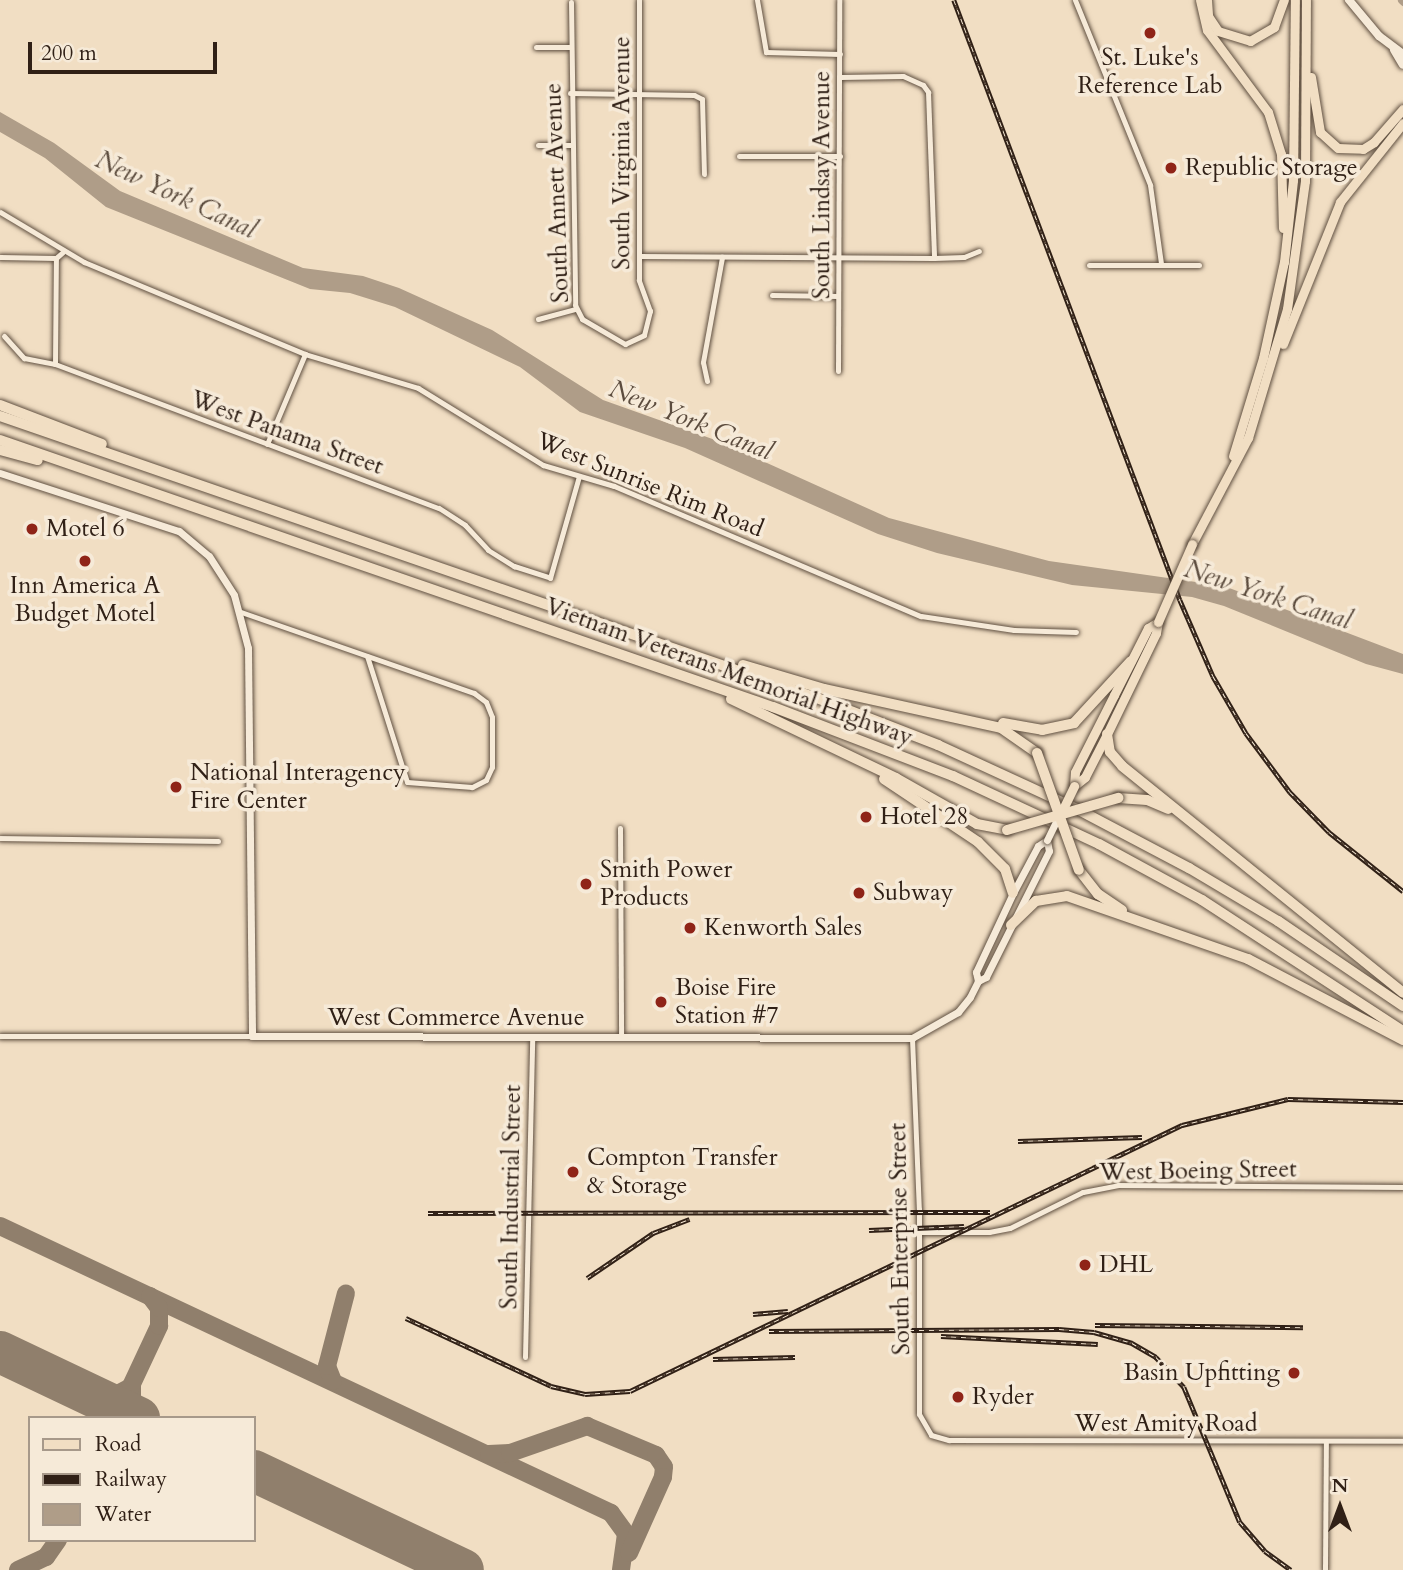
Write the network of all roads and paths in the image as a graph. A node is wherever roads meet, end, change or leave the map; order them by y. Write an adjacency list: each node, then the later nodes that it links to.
1 (639, 0): 20 (street, South Virginia Avenue)
2 (757, 0): 16 (street)
3 (838, 0): 16 (street, South Lindsay Avenue)
4 (1074, 0): 38 (street)
5 (1199, 0): 37 (main road)
6 (1207, 0): 7 (main road)
7 (1284, 0)
8 (1295, 0): 37 (main road)
9 (1306, 0): 12 (main road)
10 (1349, 0): 15 (main road)
11 (571, 2): 14 (street, South Annett Avenue)
12 (1306, 46): 21 (main road); 48 (main road)
13 (536, 47): 14 (street)
14 (570, 47): 19 (street, South Annett Avenue)
15 (1399, 52): 17 (main road)
16 (840, 54): 18 (street, South Lindsay Avenue)
17 (1403, 65)
18 (840, 77): 26 (street, South Lindsay Avenue); 36 (street)
19 (570, 93): 20 (street); 24 (street, South Annett Avenue)
20 (639, 95): 27 (street); 31 (street, South Virginia Avenue)
21 (1403, 109)
22 (1403, 123): 48 (main road)
23 (538, 145): 24 (street)
24 (569, 145): 43 (street, South Annett Avenue)
25 (739, 156): 26 (street)
26 (840, 156): 34 (street, South Lindsay Avenue)
27 (704, 174)
28 (0, 212): 30 (street, West Sunrise Rim Road)
29 (979, 251): 36 (street)
30 (63, 252): 35 (street); 47 (street, West Sunrise Rim Road)
31 (639, 256): 33 (street); 46 (street, South Virginia Avenue)
32 (0, 257): 35 (street)
33 (722, 257): 34 (street); 51 (street)
34 (840, 257): 36 (street); 42 (street, South Lindsay Avenue)
35 (56, 258): 49 (street)
36 (934, 258)
37 (1284, 261): 57 (main road)
38 (1161, 263): 39 (street); 40 (street)
39 (1089, 265)
40 (1199, 265)
41 (772, 295): 42 (street)
42 (838, 296): 50 (street, South Lindsay Avenue)
43 (575, 309): 44 (street); 46 (street, South Annett Avenue)
44 (538, 319)
45 (4, 336): 49 (street, West Panama Street)
46 (636, 341)
47 (305, 354): 55 (street); 60 (street, West Sunrise Rim Road)
48 (1275, 361): 57 (main road)
49 (55, 364): 55 (street, West Panama Street)
50 (838, 371)
51 (707, 381)
52 (0, 405): 59 (highway)
53 (0, 416): 59 (highway, Vietnam Veterans Memorial Highway)
54 (0, 440): 61 (highway, Vietnam Veterans Memorial Highway)
55 (267, 444): 60 (street, West Panama Street)
56 (0, 450): 61 (highway)
57 (1232, 461): 64 (main road, bridge)
58 (0, 473): 63 (street)
59 (176, 476): 62 (highway, Vietnam Veterans Memorial Highway)
60 (579, 476): 65 (street, West Sunrise Rim Road)
61 (112, 478): 66 (highway, Vietnam Veterans Memorial Highway)
62 (540, 601): 69 (highway); 84 (highway, Vietnam Veterans Memorial Highway)
63 (241, 612): 67 (street); 87 (street)
64 (1158, 622): 68 (main road); 70 (main road)
65 (1076, 632)
66 (601, 648): 71 (highway); 85 (highway, Vietnam Veterans Memorial Highway)
67 (367, 656): 67 (street)
68 (1132, 661): 69 (highway); 72 (main road)
69 (919, 708): 73 (highway, bridge)
70 (1107, 734): 72 (main road); 74 (highway)
71 (840, 751): 73 (highway, bridge); 79 (highway)
72 (1074, 786): 73 (main road, bridge)
73 (1061, 813): 74 (highway, bridge); 77 (street, bridge); 81 (highway, bridge)
74 (1191, 824): 83 (highway)
75 (620, 828): 90 (street)
76 (0, 838): 78 (street)
77 (1047, 840): 79 (street); 80 (street)
78 (218, 841)
79 (1013, 893): 82 (street)
80 (1011, 925): 81 (highway); 82 (street)
81 (1159, 929): 91 (highway)
82 (978, 981): 89 (street)
83 (1403, 993)
84 (1403, 1006)
85 (1403, 1031)
86 (0, 1036): 87 (street, West Commerce Avenue)
87 (252, 1036): 88 (street, West Commerce Avenue)
88 (532, 1038): 90 (street, West Commerce Avenue); 94 (street, South Industrial Street)
89 (912, 1038): 90 (street, West Commerce Avenue); 93 (street, South Enterprise Street)
90 (621, 1039)
91 (1403, 1040)
92 (1403, 1188): 93 (street, West Boeing Street)
93 (919, 1232): 95 (street, South Enterprise Street)
94 (525, 1357)
95 (931, 1434): 97 (street, West Amity Road)
96 (1403, 1441): 97 (street, West Amity Road)
97 (1326, 1442): 98 (street)
98 (1325, 1570)

